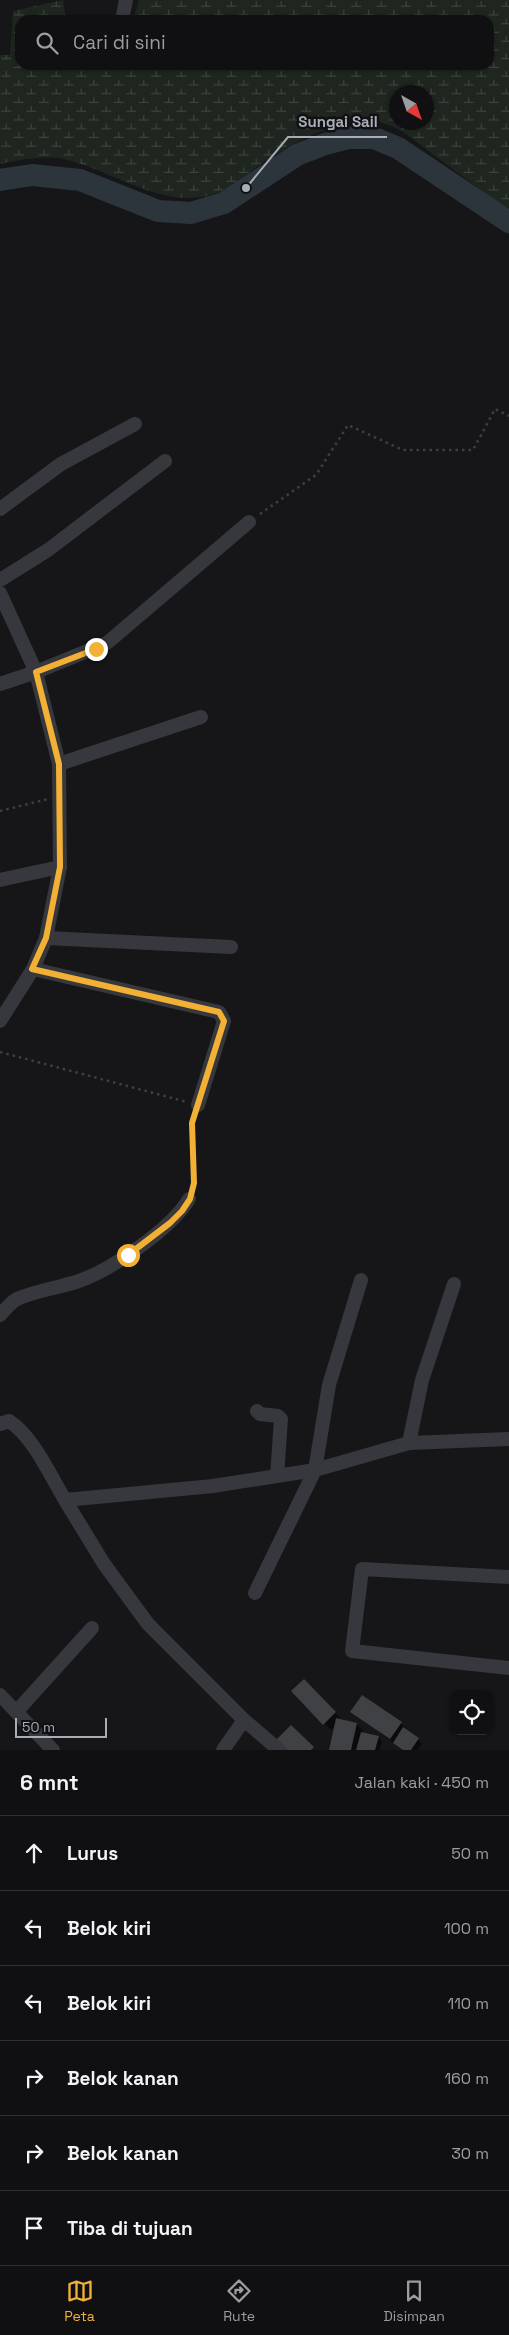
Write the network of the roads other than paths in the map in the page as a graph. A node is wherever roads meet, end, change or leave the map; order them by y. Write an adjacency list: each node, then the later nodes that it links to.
1 (126, 0): 2 (street)
2 (123, 15)
3 (135, 424): 5 (street)
4 (165, 462): 7 (street)
5 (0, 509)
6 (249, 522): 9 (street)
7 (0, 580)
8 (0, 594): 9 (street)
9 (36, 672): 10 (street); 12 (street)
10 (0, 684)
11 (201, 718): 12 (street)
12 (59, 764): 13 (street)
13 (60, 867): 14 (street); 15 (street)
14 (0, 880)
15 (46, 938): 16 (street); 17 (street)
16 (231, 947)
17 (32, 969): 18 (street); 19 (street)
18 (0, 1021)
19 (198, 1104)
20 (190, 1199): 23 (street)
21 (361, 1280): 28 (street)
22 (454, 1284): 27 (street)
23 (0, 1315)
24 (257, 1411): 29 (street)
25 (0, 1424): 30 (street)
26 (509, 1439): 27 (street)
27 (410, 1443): 28 (street)
28 (315, 1470): 29 (street); 32 (street)
29 (278, 1476): 30 (street)
30 (66, 1500): 37 (street)
31 (509, 1577): 34 (street)
32 (254, 1593)
33 (92, 1628): 36 (street)
34 (509, 1668)
35 (0, 1695): 36 (street)
36 (17, 1711): 38 (street)
37 (244, 1720): 39 (street); 40 (street)
38 (53, 1750)
39 (223, 1750)
40 (279, 1750)

